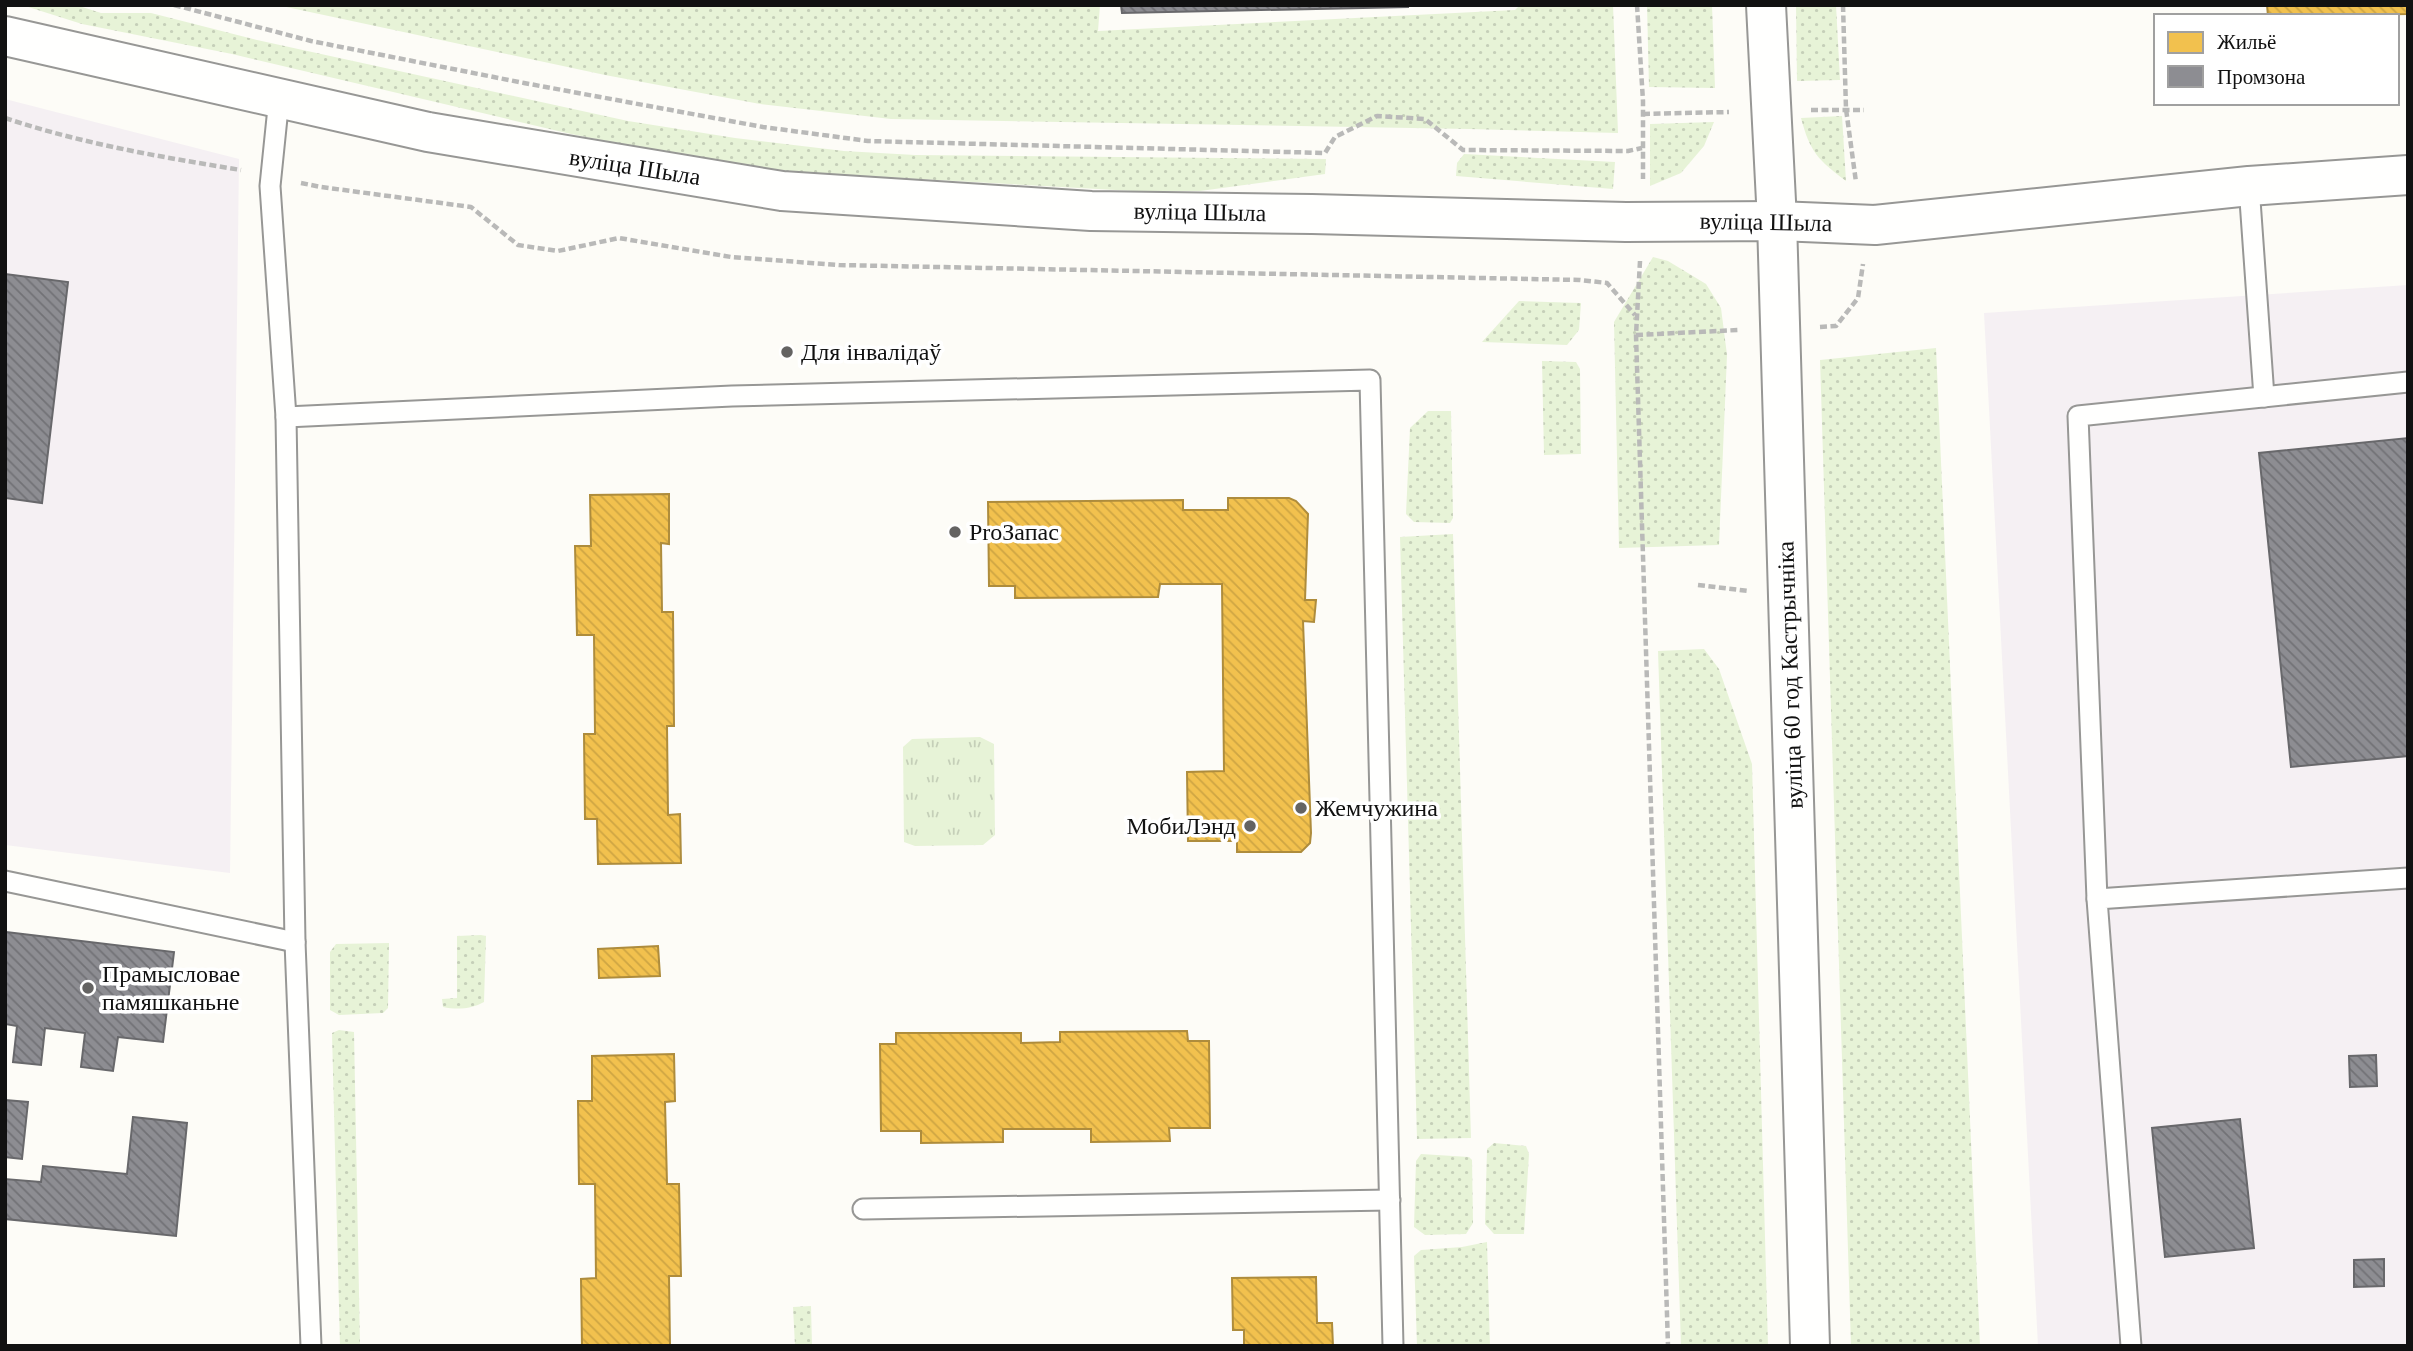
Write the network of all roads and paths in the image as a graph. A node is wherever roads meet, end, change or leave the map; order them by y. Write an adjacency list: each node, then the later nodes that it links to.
1 (174, 5): 9 (path)
2 (1637, 5): 9 (path)
3 (1766, 5): 13 (street, вуліца 60 год Кастрычніка)
4 (1843, 5): 7 (path)
5 (5, 36): 6 (street, вуліца Шыла)
6 (279, 98): 12 (street, вуліца Шыла); 18 (lane)
7 (1846, 109): 8 (path); 14 (path)
8 (1864, 110)
9 (1642, 148): 12 (path)
10 (2408, 175): 11 (street, вуліца Шыла)
11 (2249, 186): 14 (street, вуліца Шыла); 17 (lane)
12 (1643, 221): 13 (street, вуліца Шыла); 27 (path)
13 (1777, 221): 14 (street, вуліца Шыла); 28 (street, вуліца 60 год Кастрычніка)
14 (1860, 223): 15 (path)
15 (1863, 270)
16 (2408, 382): 17 (lane)
17 (2264, 397): 21 (lane)
18 (286, 417): 22 (lane); 23 (lane)
19 (2408, 878): 21 (lane)
20 (5, 881): 22 (lane)
21 (2097, 899): 29 (lane)
22 (295, 942): 25 (lane)
23 (1390, 1200): 24 (lane); 26 (lane)
24 (863, 1209)
25 (310, 1346)
26 (1394, 1346)
27 (1668, 1346)
28 (1810, 1346)
29 (2131, 1346)

